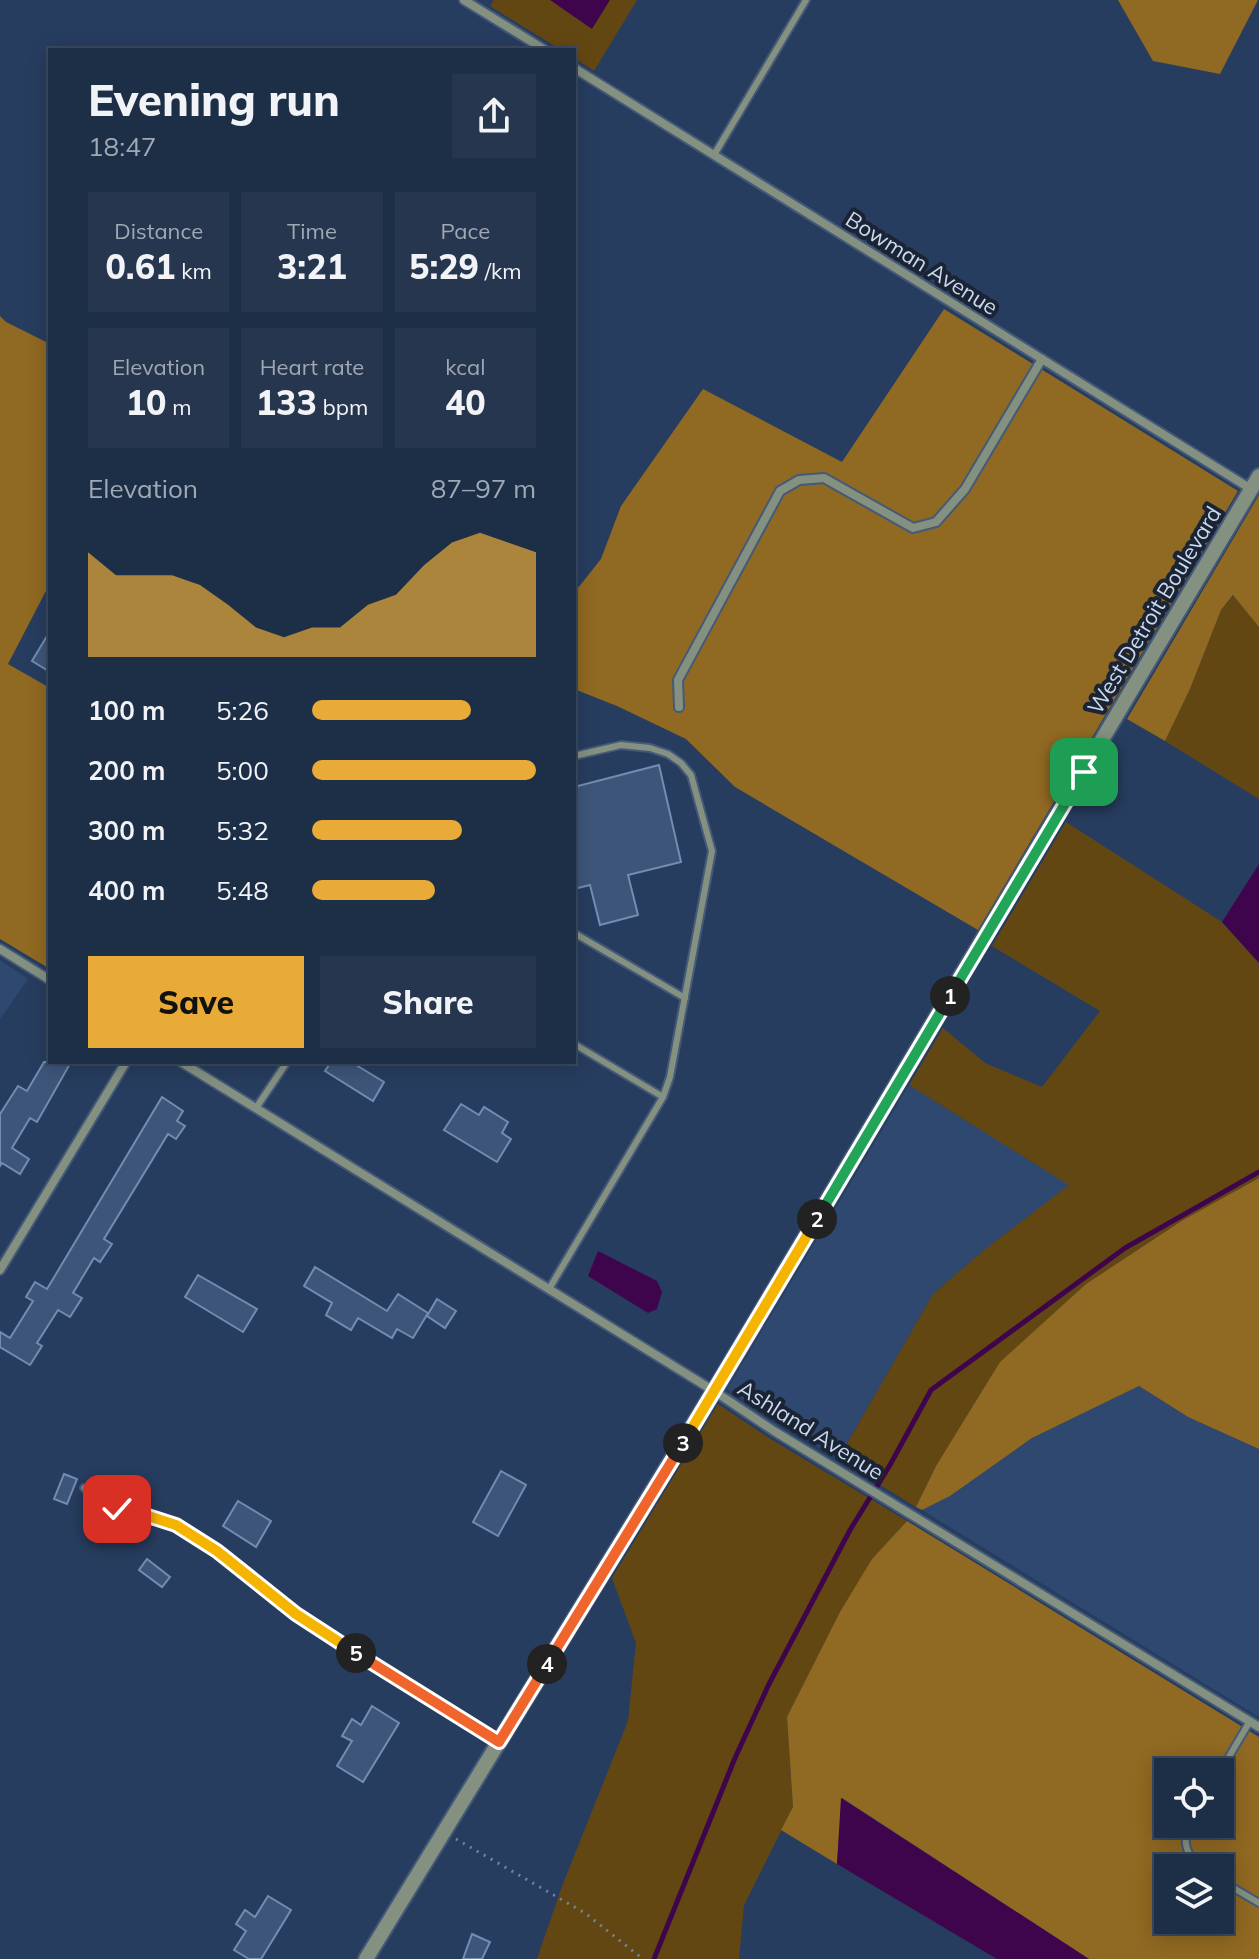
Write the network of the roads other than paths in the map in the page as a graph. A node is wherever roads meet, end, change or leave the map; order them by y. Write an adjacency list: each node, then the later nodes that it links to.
1 (464, 0): 3 (street)
2 (806, 0): 6 (lane)
3 (479, 4): 4 (street)
4 (542, 48)
5 (576, 69): 6 (street, Bowman Avenue)
6 (714, 155): 7 (street, Bowman Avenue)
7 (1042, 359): 9 (street, Bowman Avenue); 10 (street)
8 (1259, 476): 9 (street, West Detroit Boulevard)
9 (1251, 489): 24 (street, West Detroit Boulevard)
10 (679, 707)
11 (576, 756): 15 (lane)
12 (576, 934): 15 (lane)
13 (0, 949): 14 (street)
14 (48, 979)
15 (685, 998): 20 (lane)
16 (576, 1045): 20 (lane)
17 (125, 1064): 22 (street)
18 (184, 1064): 21 (street, Ashland Avenue)
19 (286, 1064): 21 (lane)
20 (663, 1097): 23 (lane)
21 (256, 1108): 23 (street, Ashland Avenue)
22 (0, 1270)
23 (549, 1289): 24 (street, Ashland Avenue)
24 (714, 1391): 26 (street, Ashland Avenue); 28 (street, West Detroit Boulevard)
25 (84, 1488): 28 (lane)
26 (1250, 1721): 27 (street, Ashland Avenue); 29 (lane)
27 (1259, 1727)
28 (499, 1742): 32 (street, West Detroit Boulevard)
29 (1228, 1758)
30 (1234, 1888): 31 (lane)
31 (1259, 1903)
32 (366, 1959)

